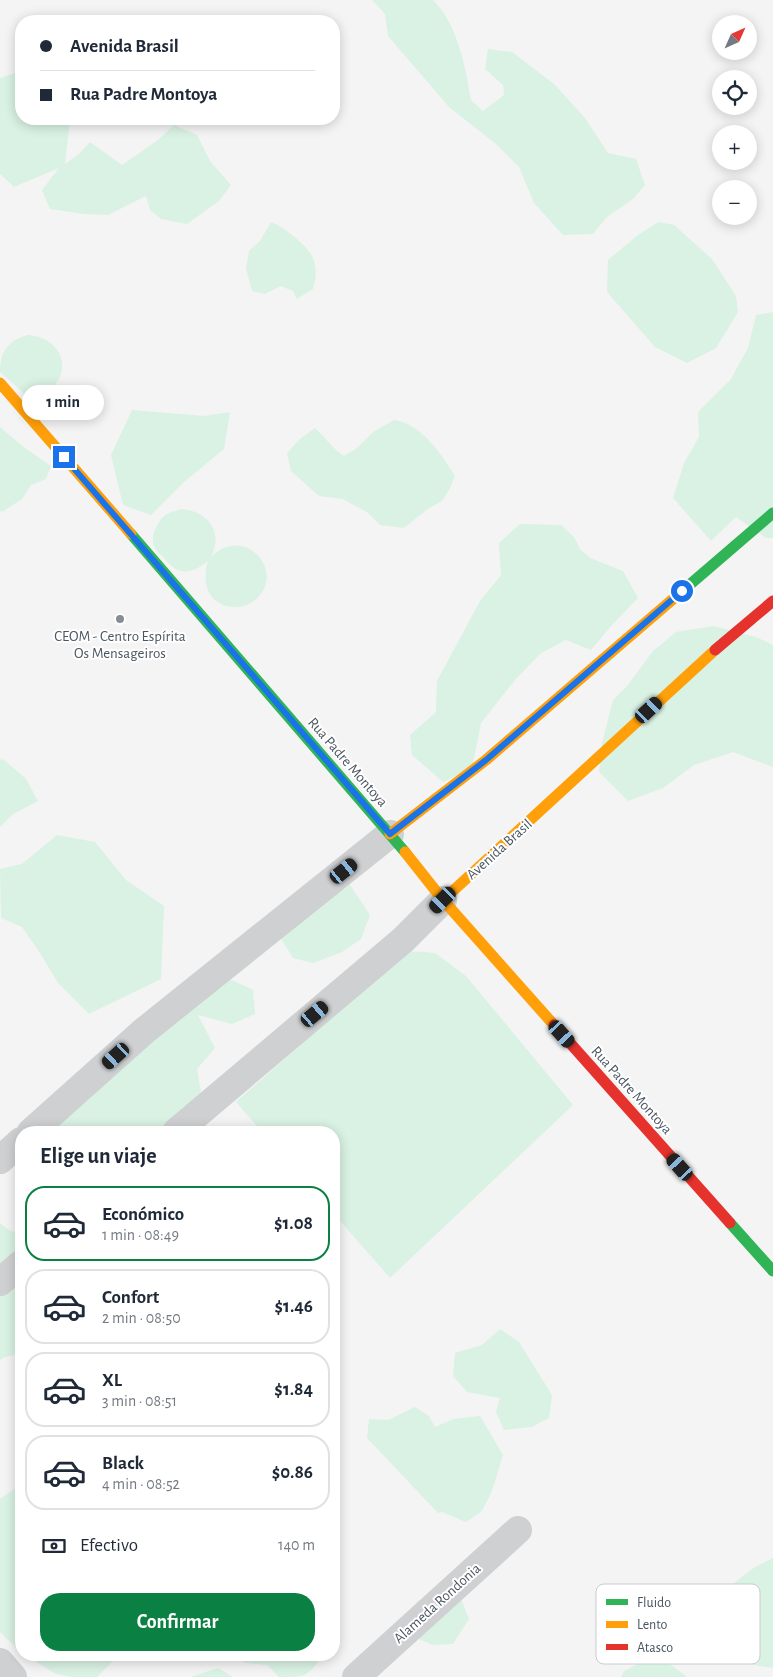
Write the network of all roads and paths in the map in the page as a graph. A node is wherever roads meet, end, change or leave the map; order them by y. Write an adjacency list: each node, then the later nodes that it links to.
1 (0, 383): 4 (street, Rua Padre Montoya)
2 (773, 513): 4 (street)
3 (773, 601): 5 (street, Avenida Brasil)
4 (390, 834): 5 (street, Rua Padre Montoya); 6 (street)
5 (443, 900): 7 (street, Avenida Brasil); 11 (street, Rua Padre Montoya)
6 (38, 1126)
7 (183, 1126)
8 (15, 1146): 9 (street)
9 (0, 1160)
10 (15, 1269): 12 (street)
11 (773, 1271)
12 (0, 1282)
13 (518, 1530): 16 (street, Alameda Rondonia)
14 (0, 1662): 15 (street)
15 (13, 1677)
16 (356, 1677)

